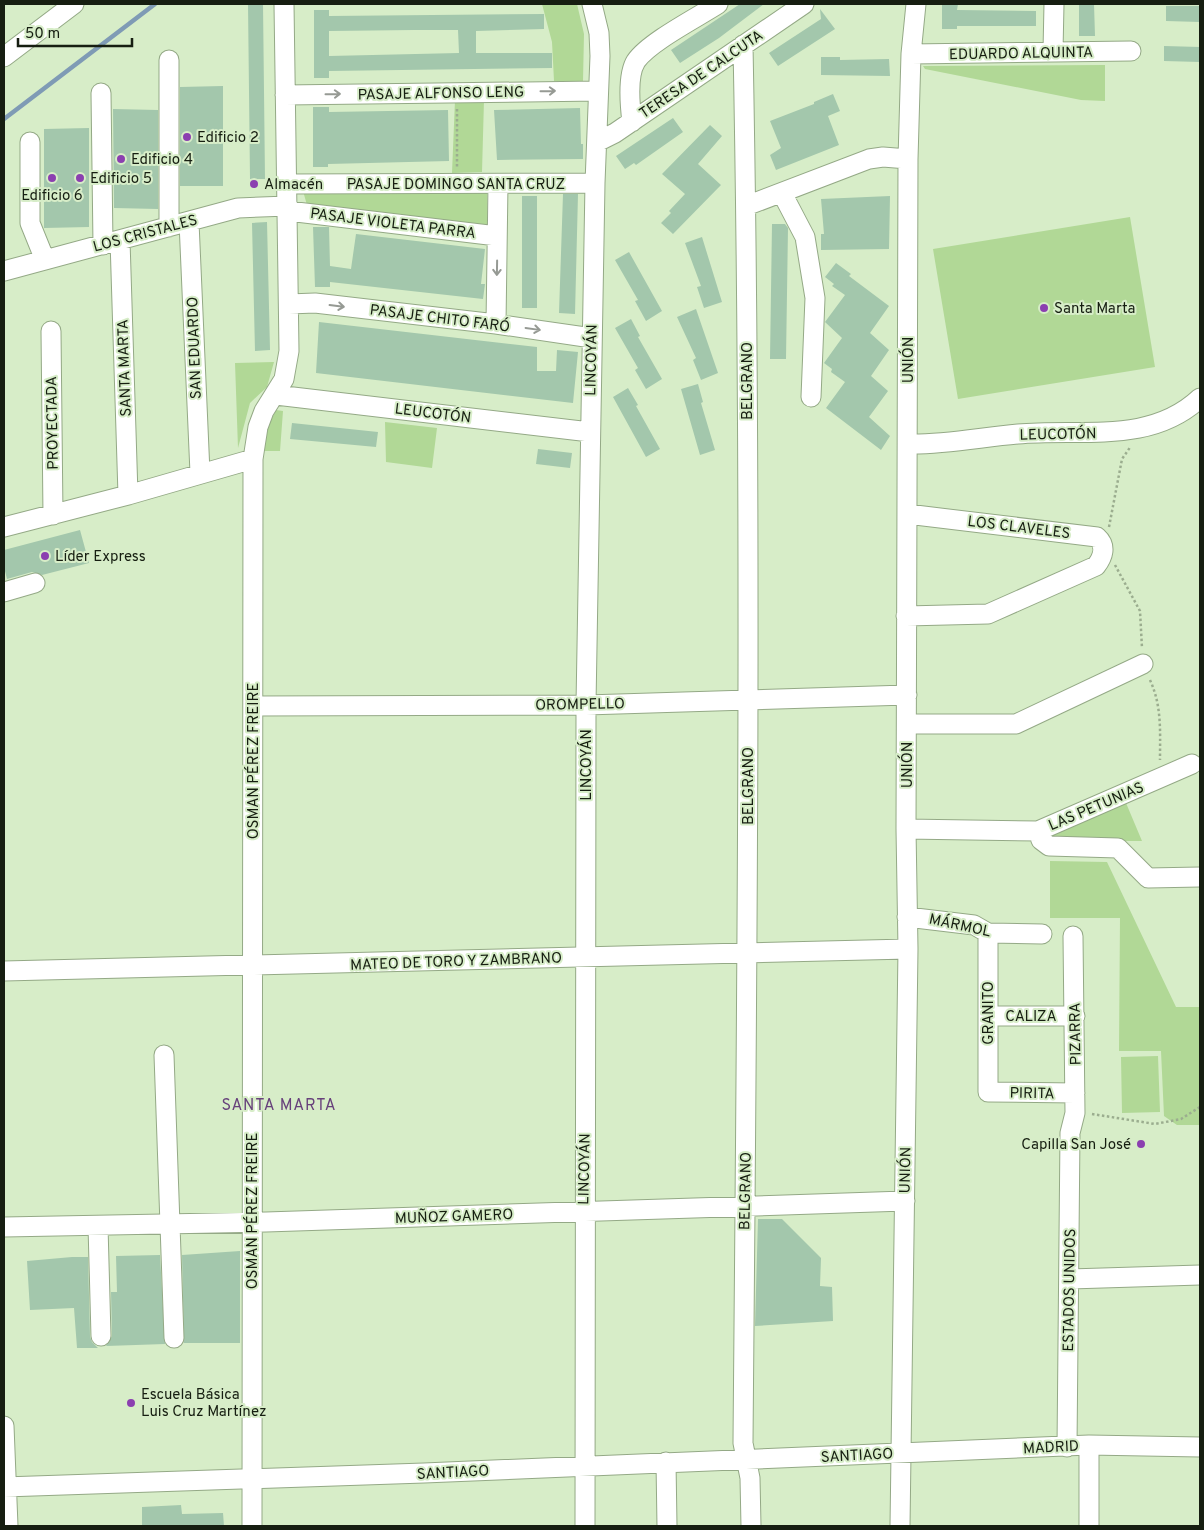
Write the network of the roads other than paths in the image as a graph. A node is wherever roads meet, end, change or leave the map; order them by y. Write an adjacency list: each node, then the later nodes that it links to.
1 (74, 4): 12 (street)
2 (284, 4): 16 (street, OSMAN PÉREZ FREIRE)
3 (592, 4): 14 (street, LINCOYÁN)
4 (718, 4): 17 (street)
5 (804, 4): 8 (street, TERESA DE CALCUTA)
6 (916, 4): 11 (street, UNIÓN)
7 (1054, 4): 9 (street)
8 (743, 45): 17 (street, TERESA DE CALCUTA); 25 (street, BELGRANO)
9 (1053, 51): 10 (street, EDUARDO ALQUINTA); 11 (street, EDUARDO ALQUINTA)
10 (1131, 51)
11 (911, 54): 20 (street, UNIÓN)
12 (4, 57)
13 (169, 60): 28 (street)
14 (598, 90): 16 (street, PASAJE ALFONSO LENG, one-way to 14); 19 (street, LINCOYÁN)
15 (102, 93): 30 (street, SANTA MARTA)
16 (285, 94): 22 (street, OSMAN PÉREZ FREIRE)
17 (632, 122): 19 (street, TERESA DE CALCUTA)
18 (30, 142): 31 (street)
19 (597, 142): 21 (street, LINCOYÁN)
20 (908, 159): 24 (street); 41 (street, UNIÓN)
21 (595, 183): 23 (street, PASAJE DOMINGO SANTA CRUZ); 36 (street, LINCOYÁN)
22 (288, 184): 23 (street, PASAJE DOMINGO SANTA CRUZ); 26 (street, OSMAN PÉREZ FREIRE)
23 (498, 184): 29 (street)
24 (782, 193): 25 (street); 38 (street)
25 (746, 206): 53 (street, BELGRANO)
26 (288, 208): 27 (street, LOS CRISTALES); 29 (street, PASAJE VIOLETA PARRA); 33 (street, OSMAN PÉREZ FREIRE)
27 (189, 222): 28 (street, LOS CRISTALES); 43 (street, SAN EDUARDO)
28 (169, 227): 30 (street, LOS CRISTALES)
29 (497, 236): 34 (street, one-way to 34)
30 (112, 242): 31 (street, LOS CRISTALES); 44 (street, SANTA MARTA)
31 (45, 260): 32 (street, LOS CRISTALES)
32 (4, 271)
33 (288, 304): 34 (street, PASAJE CHITO FARÓ, one-way to 34); 37 (street, OSMAN PÉREZ FREIRE)
34 (496, 324): 36 (street, PASAJE CHITO FARÓ, one-way to 36)
35 (51, 331): 46 (street, PROYECTADA)
36 (592, 338): 40 (street, LINCOYÁN)
37 (276, 395): 40 (street, LEUCOTÓN); 42 (street, OSMAN PÉREZ FREIRE)
38 (811, 397)
39 (1200, 398): 41 (street, LEUCOTÓN)
40 (590, 432): 54 (street, LINCOYÁN)
41 (908, 444): 45 (street, UNIÓN)
42 (253, 459): 43 (street); 55 (street, OSMAN PÉREZ FREIRE)
43 (200, 474): 44 (street)
44 (128, 496): 46 (street)
45 (907, 514): 50 (street, UNIÓN); 50 (street, LOS CLAVELES)
46 (53, 515): 47 (street)
47 (4, 527)
48 (35, 583): 49 (street)
49 (4, 592)
50 (906, 616): 52 (street, UNIÓN)
51 (1143, 664): 56 (street)
52 (907, 695): 53 (street, OROMPELLO); 56 (street, UNIÓN)
53 (748, 699): 54 (street, OROMPELLO); 66 (street, BELGRANO)
54 (586, 705): 55 (street, OROMPELLO); 67 (street, LINCOYÁN)
55 (253, 706): 68 (street, OSMAN PÉREZ FREIRE)
56 (907, 724): 58 (street, UNIÓN)
57 (1192, 764): 59 (street, LAS PETUNIAS)
58 (906, 830): 59 (street, LAS PETUNIAS); 61 (street, UNIÓN)
59 (1038, 831): 60 (street)
60 (1200, 877)
61 (907, 917): 62 (street, MÁRMOL); 65 (street, UNIÓN)
62 (988, 933): 63 (street, MÁRMOL); 70 (street, GRANITO)
63 (1042, 934)
64 (1073, 936): 71 (street, PIZARRA)
65 (908, 949): 66 (street, MATEO DE TORO Y ZAMBRANO); 76 (street, UNIÓN)
66 (748, 953): 67 (street, MATEO DE TORO Y ZAMBRANO); 77 (street, BELGRANO)
67 (586, 957): 68 (street, MATEO DE TORO Y ZAMBRANO); 78 (street, LINCOYÁN)
68 (253, 966): 69 (street, MATEO DE TORO Y ZAMBRANO); 79 (street, OSMAN PÉREZ FREIRE)
69 (4, 971)
70 (988, 1016): 71 (street, CALIZA); 73 (street, GRANITO)
71 (1075, 1016): 74 (street, PIZARRA)
72 (164, 1054): 80 (street)
73 (988, 1092): 74 (street, PIRITA)
74 (1075, 1093): 75 (street, PIZARRA)
75 (1070, 1133): 84 (street, ESTADOS UNIDOS)
76 (905, 1201): 77 (street, MUÑOZ GAMERO); 91 (street, UNIÓN)
77 (745, 1206): 78 (street, MUÑOZ GAMERO); 92 (street, BELGRANO)
78 (584, 1212): 79 (street, MUÑOZ GAMERO); 94 (street, LINCOYÁN)
79 (253, 1222): 80 (street, MUÑOZ GAMERO); 95 (street, OSMAN PÉREZ FREIRE)
80 (169, 1224): 81 (street, MUÑOZ GAMERO); 86 (street)
81 (98, 1226): 82 (street, MUÑOZ GAMERO); 85 (street)
82 (4, 1227)
83 (1200, 1275): 84 (street)
84 (1070, 1279): 89 (street, ESTADOS UNIDOS)
85 (101, 1336)
86 (174, 1338)
87 (4, 1426): 96 (street)
88 (1089, 1445): 89 (street, MADRID); 90 (street, MADRID); 103 (street)
89 (1067, 1447): 91 (street, MADRID)
90 (1200, 1447)
91 (901, 1453): 92 (street, SANTIAGO); 102 (street, UNIÓN)
92 (745, 1460): 93 (street, SANTIAGO); 101 (street, BELGRANO)
93 (666, 1462): 94 (street, SANTIAGO); 100 (street)
94 (584, 1465): 95 (street, SANTIAGO); 99 (street, LINCOYÁN)
95 (252, 1478): 96 (street, SANTIAGO); 98 (street, OSMAN PÉREZ FREIRE)
96 (5, 1487): 97 (street)
97 (8, 1526)
98 (252, 1526)
99 (584, 1526)
100 (667, 1526)
101 (751, 1526)
102 (900, 1526)
103 (1089, 1526)

